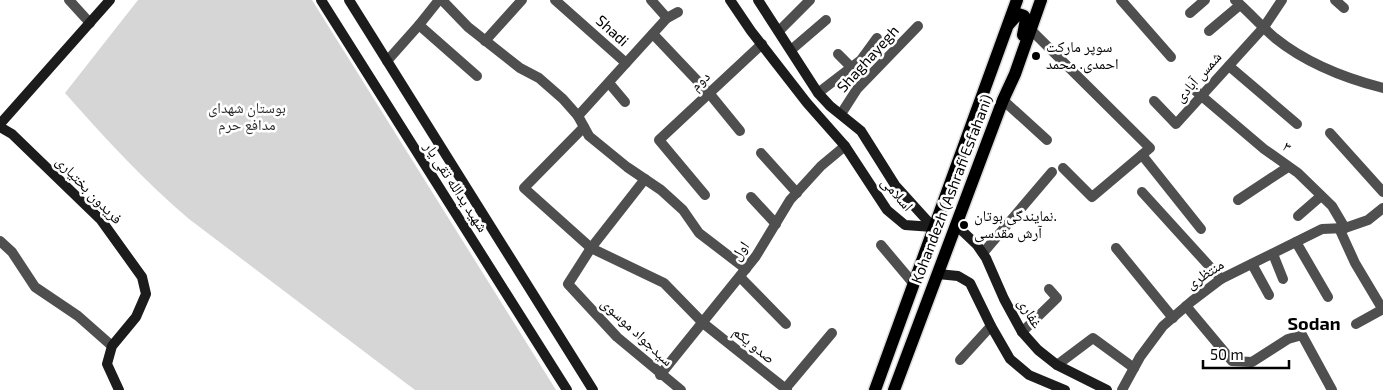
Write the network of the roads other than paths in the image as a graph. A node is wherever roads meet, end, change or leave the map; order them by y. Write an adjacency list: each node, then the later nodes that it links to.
1 (69, 0): 24 (street)
2 (110, 0): 24 (street)
3 (321, 0): 115 (street, شهید یدالله تقی یار)
4 (349, 0): 39 (street, شهید یدالله تقی یار)
5 (440, 0): 25 (street); 34 (street)
6 (522, 0): 34 (street)
7 (555, 0): 40 (street, Shadi)
8 (651, 0): 22 (street)
9 (730, 0): 35 (street, اسلامی)
10 (758, 0): 30 (street, اسلامی)
11 (810, 0): 30 (street)
12 (1017, 0): 27 (main road, Kohandezh (Ashrafi Esfahani))
13 (1121, 0): 38 (street)
14 (1205, 0): 21 (street)
15 (1282, 0): 28 (street, شمس آبادی)
16 (1335, 0): 19 (street)
17 (1040, 2): 29 (main road, Kohandezh (Ashrafi Esfahani))
18 (1238, 2): 28 (street); 31 (street)
19 (1344, 8)
20 (678, 12): 22 (street)
21 (1190, 13)
22 (667, 18): 32 (street)
23 (826, 20): 36 (street)
24 (90, 23): 57 (street)
25 (419, 26): 39 (street); 44 (street)
26 (918, 26): 54 (street, Shaghayegh)
27 (1007, 27): 43 (main road); 80 (main road, Kohandezh (Ashrafi Esfahani))
28 (1264, 27): 41 (street, شمس آبادی); 46 (street)
29 (1030, 29): 43 (main road, Kohandezh (Ashrafi Esfahani)); 64 (street)
30 (779, 31): 36 (street, اسلامی)
31 (1209, 31)
32 (653, 34): 40 (street); 48 (street)
33 (877, 38): 42 (street)
34 (485, 41): 55 (street)
35 (762, 44): 48 (street, دوم); 62 (street, اسلامی)
36 (791, 50): 49 (street, اسلامی)
37 (838, 54): 42 (street)
38 (1171, 57)
39 (387, 61): 116 (street, شهید یدالله تقی یار)
40 (626, 63): 45 (street)
41 (1229, 66): 50 (street, شمس آبادی); 56 (street)
42 (851, 67): 49 (street)
43 (1015, 74): 51 (main road, Kohandezh (Ashrafi Esfahani))
44 (477, 76)
45 (609, 83): 53 (street); 55 (street)
46 (1382, 84)
47 (1191, 88): 50 (street, ۳)
48 (709, 93): 59 (street); 72 (street, دوم)
49 (818, 93): 54 (street, اسلامی)
50 (1202, 96): 52 (street, شمس آبادی); 65 (street, ۳)
51 (1003, 100): 61 (street); 79 (main road, Kohandezh (Ashrafi Esfahani))
52 (1154, 101)
53 (625, 102)
54 (841, 114): 80 (street, اسلامی)
55 (578, 116): 58 (street)
56 (1297, 124)
57 (0, 126): 108 (street, فریدون بختیاری)
58 (584, 127): 68 (street); 86 (street, صدو یکم)
59 (740, 131)
60 (1330, 133): 70 (street)
61 (1047, 140)
62 (845, 146): 71 (street, اول); 80 (street, اسلامی)
63 (761, 153): 71 (street)
64 (1142, 155): 66 (street); 82 (street)
65 (1288, 167): 73 (street, ۳); 75 (street)
66 (1063, 168)
67 (1052, 172): 88 (street)
68 (645, 179): 86 (street); 91 (street)
69 (1142, 192): 94 (street)
70 (1383, 192)
71 (796, 193): 78 (street, اول)
72 (705, 195)
73 (1321, 196): 77 (street); 81 (street, ۳)
74 (751, 197): 78 (street)
75 (1238, 200)
76 (1383, 208): 81 (street, منتظری)
77 (1298, 216)
78 (776, 224): 91 (street, اول)
79 (956, 225): 88 (street, غفاری); 92 (main road, Kohandezh (Ashrafi Esfahani))
80 (933, 226): 95 (main road, Kohandezh (Ashrafi Esfahani))
81 (1342, 228): 84 (street, منتظری); 100 (street, ۳)
82 (1201, 229)
83 (0, 242): 108 (street)
84 (1296, 242): 89 (street, منتظری); 98 (street)
85 (881, 244): 95 (street)
86 (591, 248): 102 (street, صدو یکم); 112 (street, سیدجواد موسوی)
87 (1116, 248): 101 (street)
88 (982, 253): 106 (street, غفاری)
89 (1273, 254): 90 (street, منتظری); 93 (street)
90 (1252, 264): 94 (street, منتظری); 97 (street)
91 (743, 273): 102 (street, اول); 103 (street)
92 (938, 274): 105 (street); 119 (main road, Kohandezh (Ashrafi Esfahani))
93 (1282, 278)
94 (1221, 279): 99 (street, منتظری)
95 (913, 283): 118 (main road, Kohandezh (Ashrafi Esfahani))
96 (1049, 289): 106 (street)
97 (1269, 295)
98 (1328, 297)
99 (1186, 306): 101 (street, منتظری); 123 (street)
100 (1383, 310): 104 (street)
101 (1173, 318): 111 (street, منتظری)
102 (703, 323): 112 (street, اول); 113 (street, صدو یکم)
103 (786, 324)
104 (1356, 324)
105 (991, 326): 109 (street); 120 (street)
106 (1022, 332): 110 (street, غفاری)
107 (832, 333): 113 (street)
108 (112, 346): 114 (street)
109 (960, 360)
110 (1057, 365): 111 (street); 121 (street, غفاری)
111 (1134, 368): 122 (street, منتظری)
112 (660, 375): 117 (street, سیدجواد موسوی)
113 (786, 389)
114 (119, 390)
115 (567, 390)
116 (593, 390)
117 (681, 390)
118 (875, 390)
119 (894, 390)
120 (1065, 390)
121 (1107, 390)
122 (1122, 390)
123 (1332, 390)

